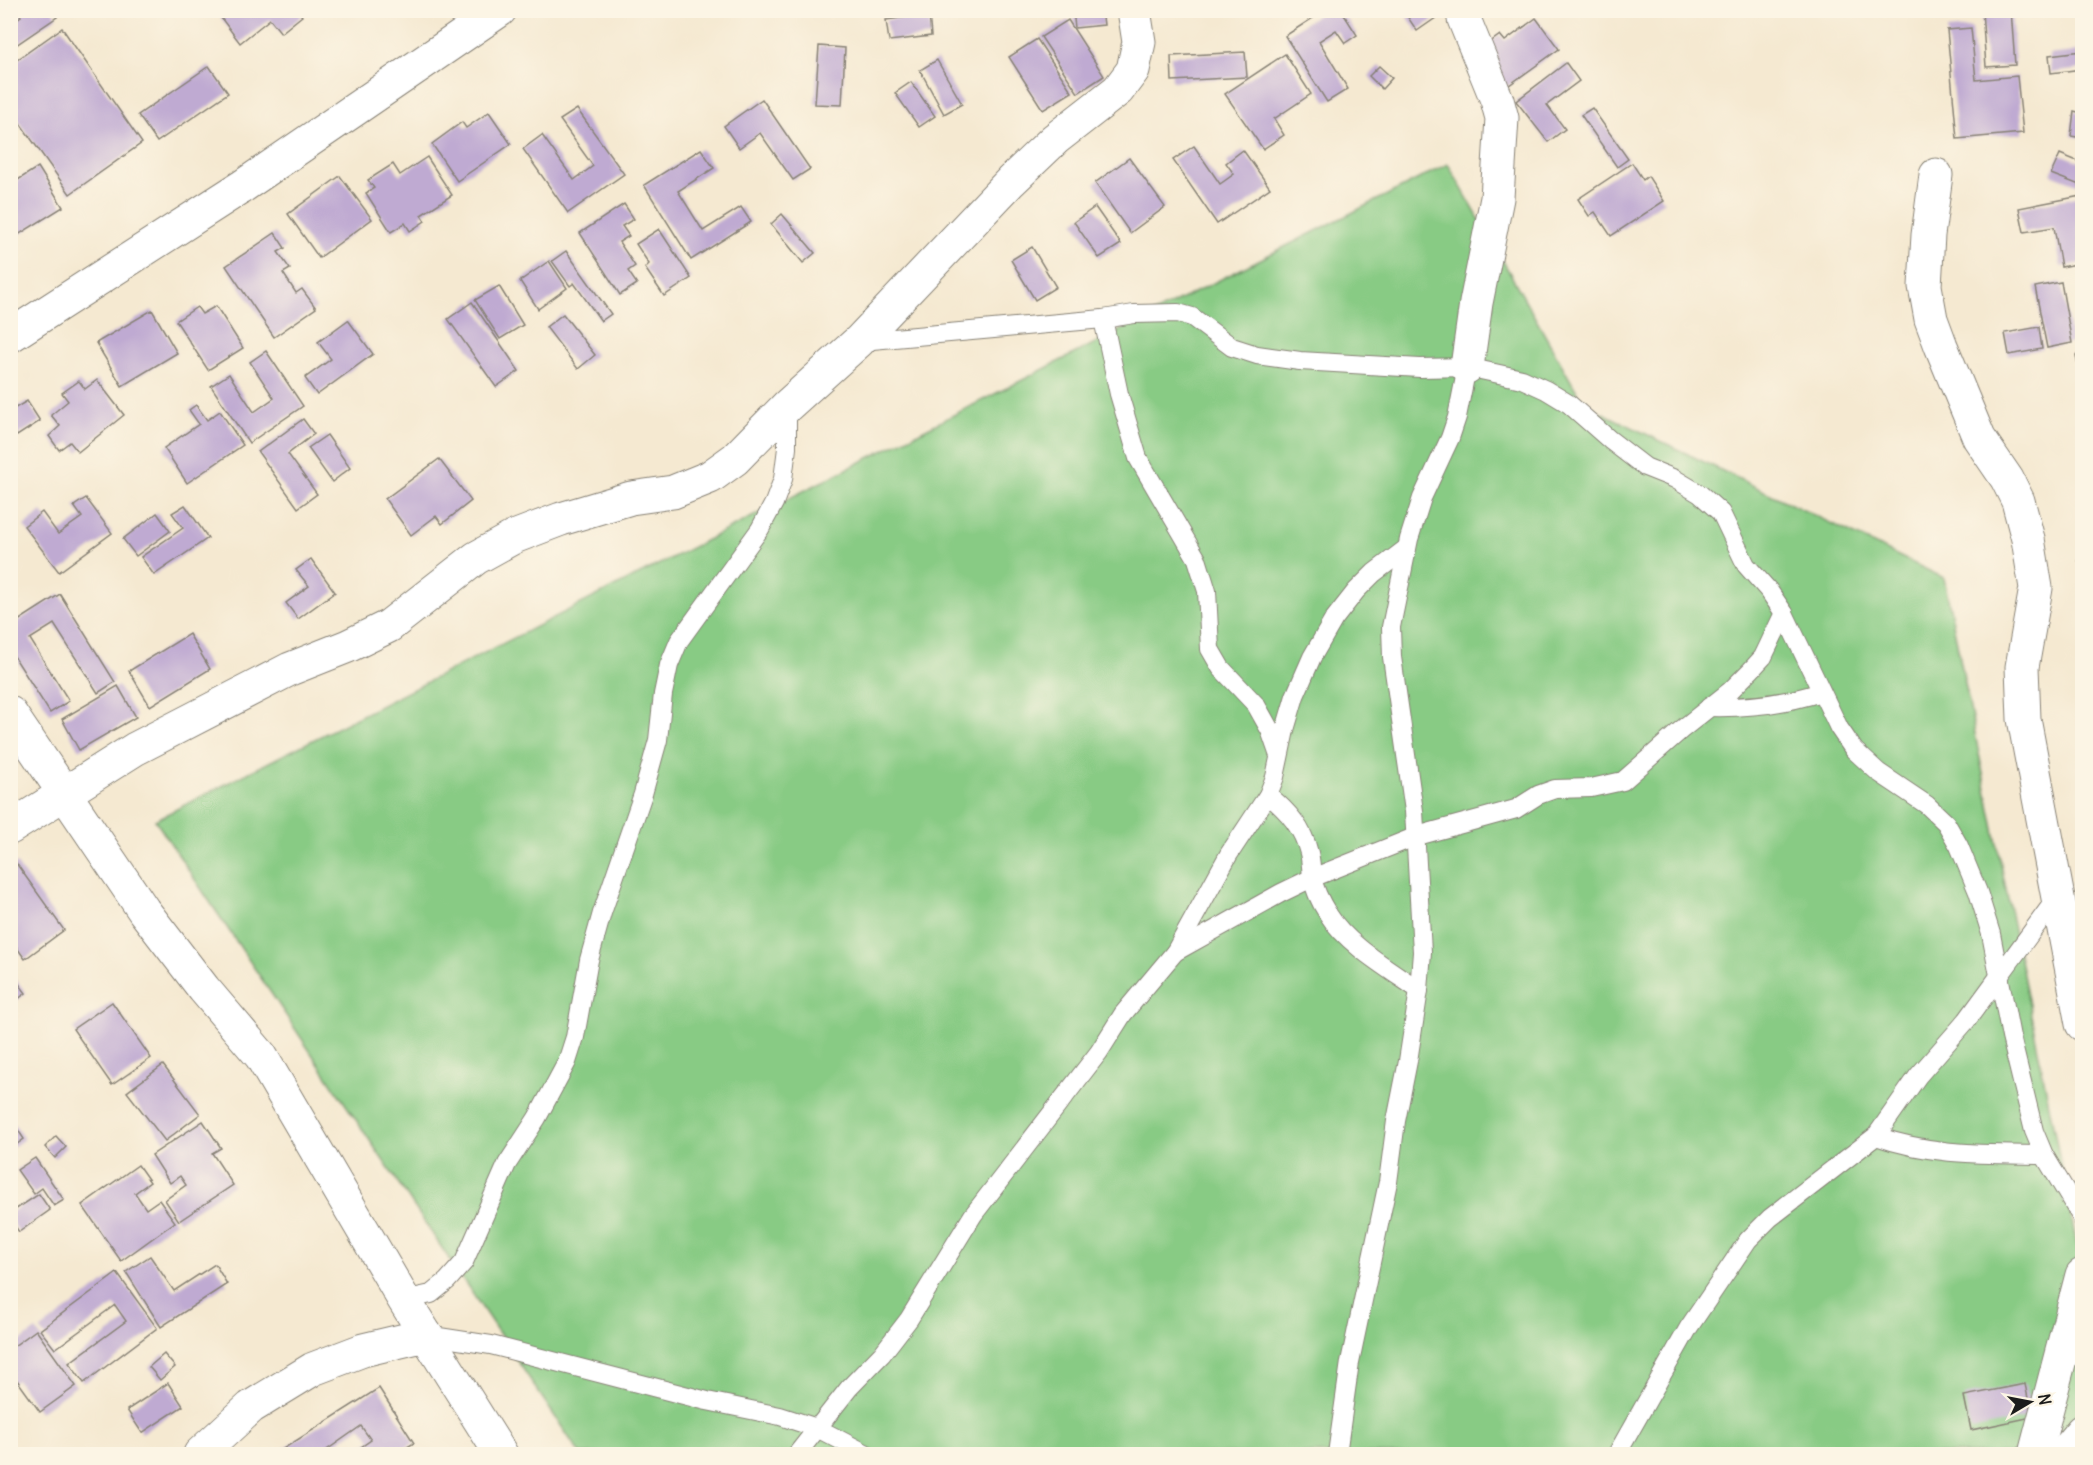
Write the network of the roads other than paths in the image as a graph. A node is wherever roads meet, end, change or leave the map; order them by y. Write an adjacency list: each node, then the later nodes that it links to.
1 (500, 10): 6 (street)
2 (1134, 10): 7 (street)
3 (1463, 10): 8 (street)
4 (1936, 175): 21 (street)
5 (1104, 319): 7 (lane); 8 (lane); 15 (lane)
6 (10, 336)
7 (859, 341): 9 (street)
8 (1467, 368): 10 (lane); 11 (lane)
9 (787, 406): 16 (street); 30 (lane)
10 (1407, 548): 15 (lane); 19 (lane)
11 (1784, 614): 12 (lane); 13 (lane)
12 (1821, 692): 13 (lane); 23 (lane)
13 (1709, 706): 19 (lane)
14 (10, 713): 16 (street)
15 (1280, 758): 17 (lane)
16 (64, 794): 18 (street); 30 (street)
17 (1268, 795): 20 (lane); 22 (lane)
18 (10, 828)
19 (1416, 836): 20 (lane); 24 (lane)
20 (1312, 878): 22 (lane); 24 (lane)
21 (2059, 894): 23 (lane); 25 (street)
22 (1175, 952): 32 (lane)
23 (2000, 975): 26 (lane); 27 (lane)
24 (1419, 990): 38 (lane)
25 (2082, 1024)
26 (1876, 1136): 27 (lane); 39 (lane)
27 (2044, 1155): 28 (lane)
28 (2082, 1218)
29 (2082, 1275): 40 (street)
30 (404, 1300): 31 (street)
31 (426, 1335): 32 (lane); 34 (street); 35 (street)
32 (816, 1428): 36 (lane); 37 (lane)
33 (2082, 1431): 41 (street)
34 (200, 1455)
35 (501, 1455)
36 (798, 1455)
37 (867, 1455)
38 (1337, 1455)
39 (1617, 1455)
40 (2036, 1455)
41 (2063, 1455)

